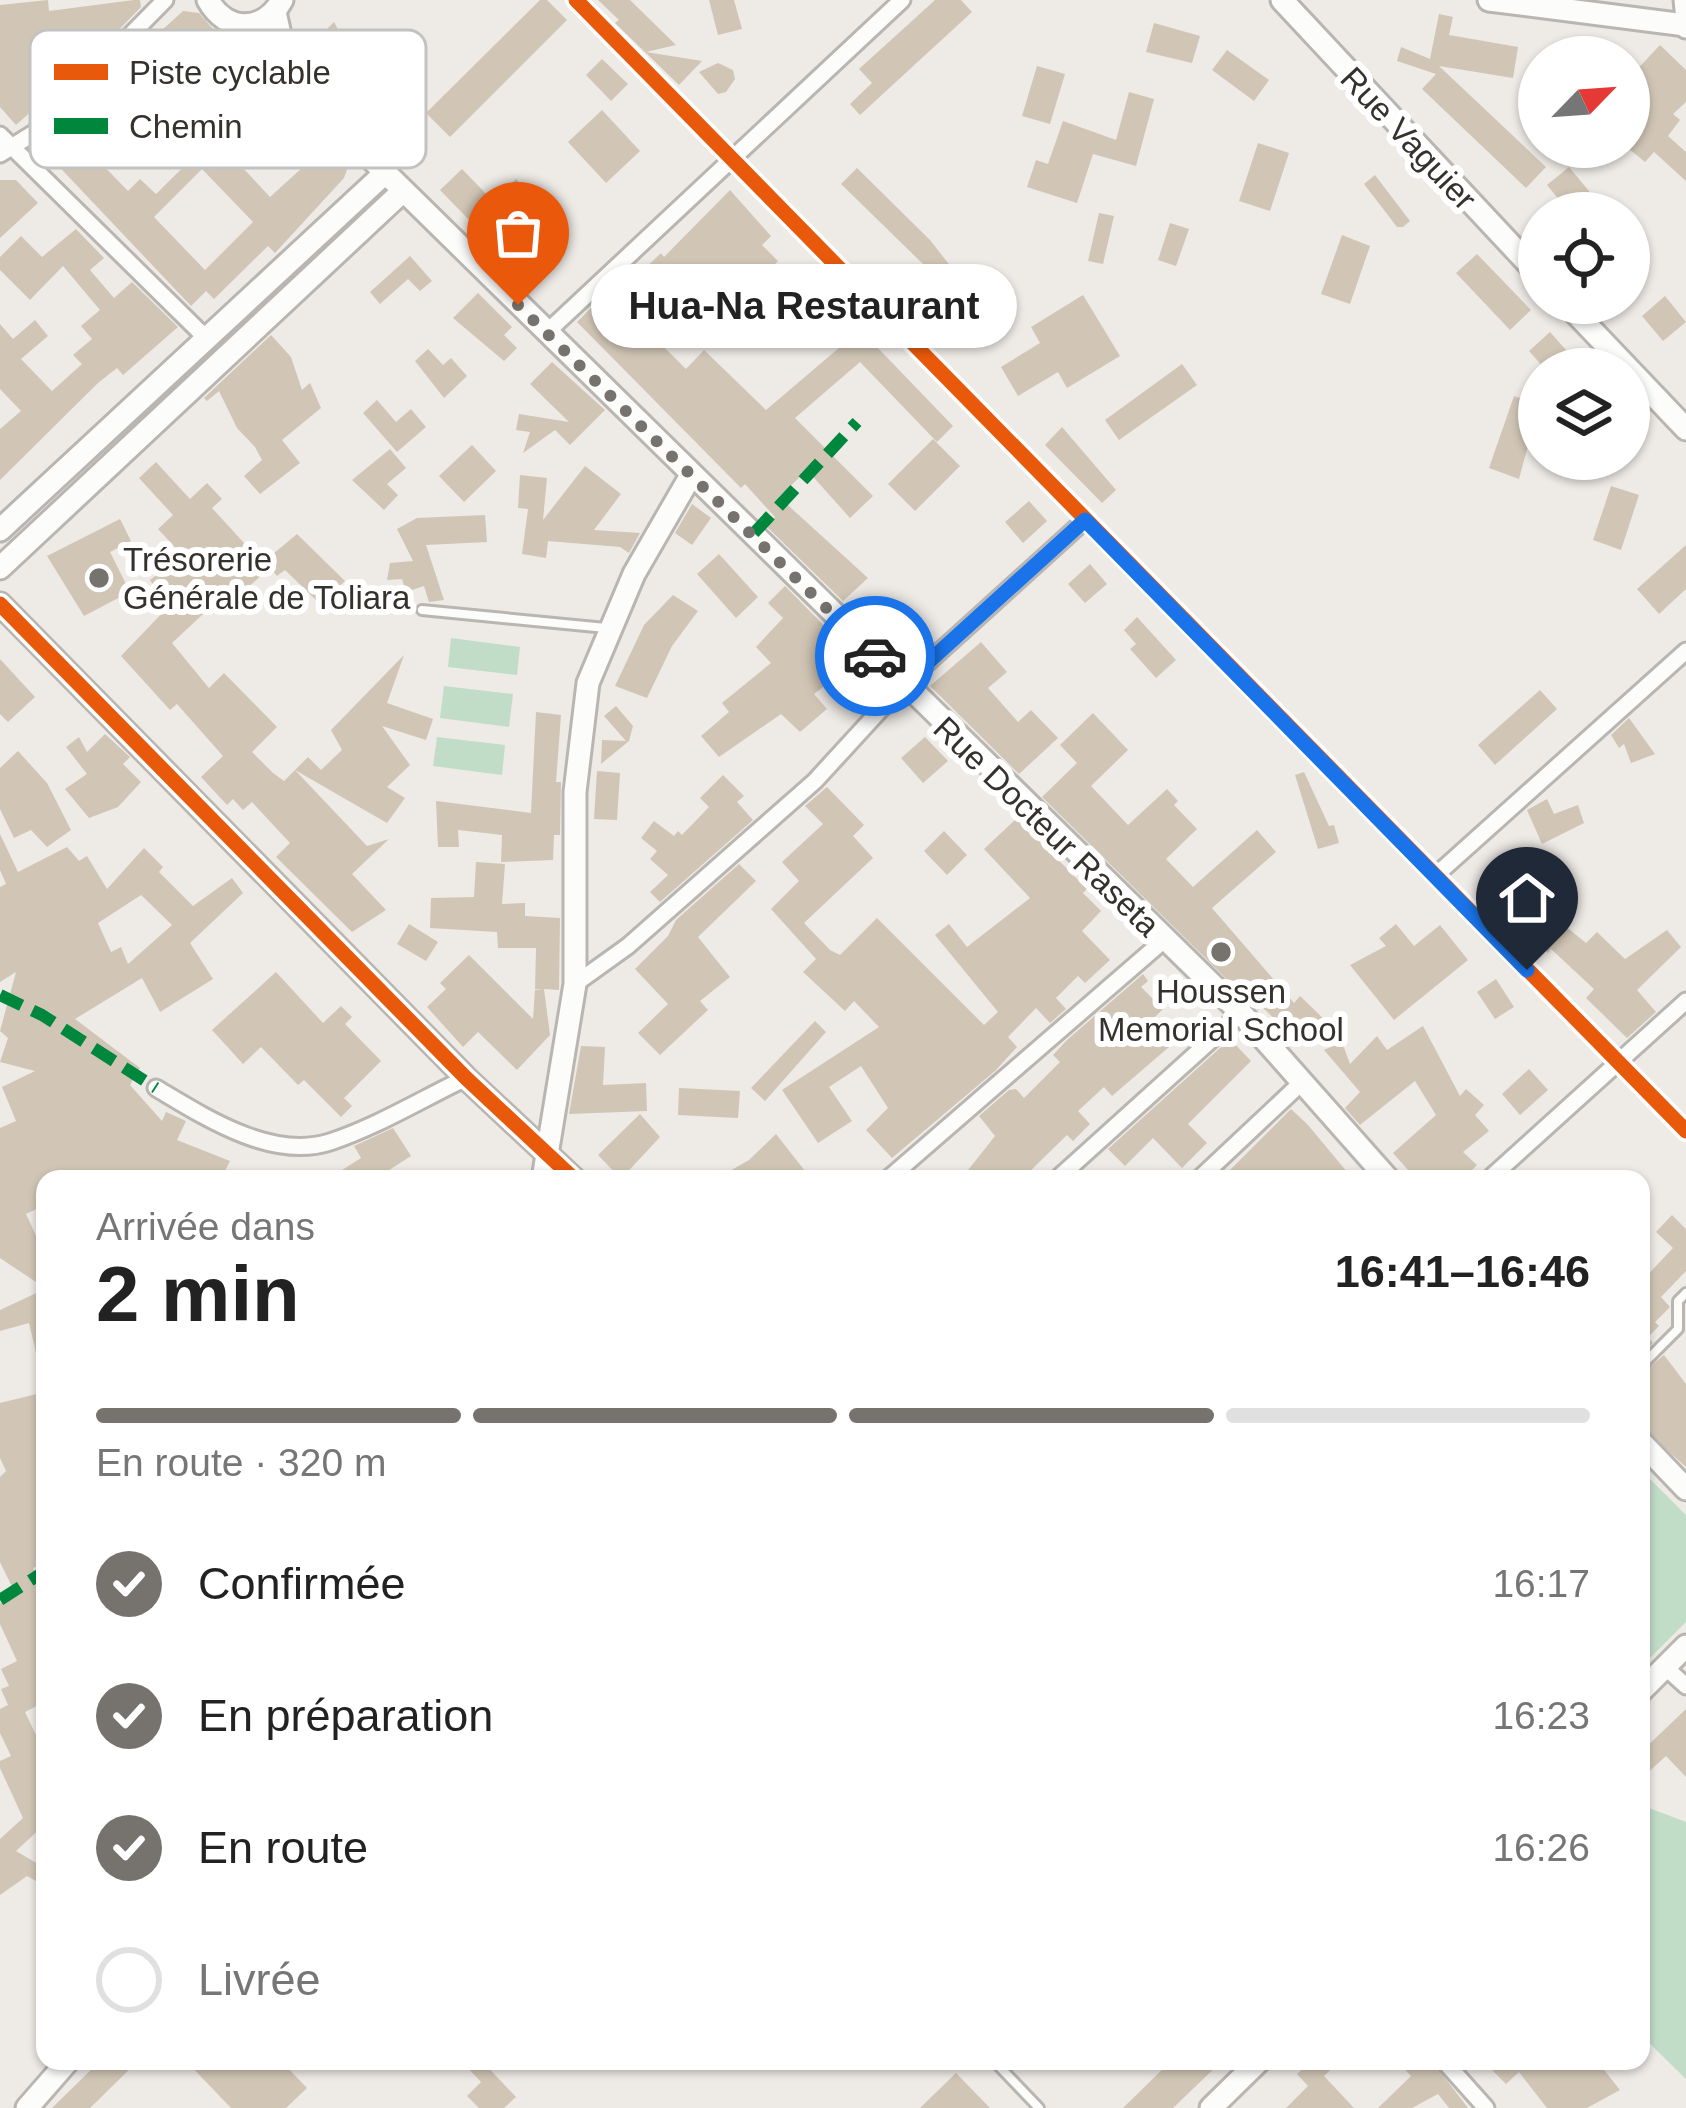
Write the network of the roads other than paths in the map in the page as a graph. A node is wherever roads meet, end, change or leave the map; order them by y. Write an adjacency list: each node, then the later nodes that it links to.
1 (165, 0): 11 (street)
2 (208, 0): 9 (main road, Rue Docteur Raseta)
3 (576, 0): 14 (street)
4 (902, 0): 14 (street)
5 (1282, 0): 19 (main road, Rue Vaguier)
6 (1489, 0): 10 (main road)
7 (1682, 0): 10 (street)
8 (279, 6): 9 (main road)
9 (234, 24): 12 (main road, Rue Docteur Raseta)
10 (1684, 27)
11 (135, 30)
12 (240, 30)
13 (3, 145): 23 (street)
14 (733, 162): 22 (street); 33 (street)
15 (380, 168): 16 (main road, Rue Docteur Raseta)
16 (385, 173): 17 (main road, Rue Docteur Raseta); 18 (main road)
17 (403, 191): 20 (main road); 22 (main road, Rue Docteur Raseta)
18 (302, 250): 20 (lane); 23 (main road)
19 (1518, 253)
20 (318, 270): 24 (main road)
21 (1586, 324): 27 (main road)
22 (546, 333): 30 (main road, Rue Docteur Raseta)
23 (206, 338): 24 (lane); 25 (main road)
24 (223, 360): 26 (main road)
25 (160, 382): 26 (lane); 28 (main road)
26 (176, 403): 29 (main road)
27 (1686, 429)
28 (91, 446): 29 (lane); 31 (main road)
29 (110, 465): 32 (main road)
30 (690, 477): 38 (main road); 40 (main road, Rue Docteur Raseta)
31 (53, 481): 32 (lane); 34 (main road)
32 (71, 502): 35 (main road)
33 (1085, 520): 40 (street); 41 (street)
34 (0, 530)
35 (0, 568)
36 (0, 604): 47 (main road)
37 (422, 610): 38 (lane)
38 (611, 628): 43 (main road)
39 (1686, 651): 41 (street)
40 (903, 685): 42 (main road, Rue Docteur Raseta); 43 (street)
41 (1435, 876): 46 (street)
42 (1163, 940): 45 (main road, Rue Docteur Raseta); 54 (street)
43 (575, 984): 51 (main road)
44 (1686, 1001): 46 (street)
45 (1241, 1013): 48 (main road, Rue Docteur Raseta); 55 (street)
46 (1620, 1064): 50 (street); 58 (street)
47 (466, 1078): 49 (street); 51 (main road)
48 (1301, 1083): 56 (street); 57 (main road, Rue Docteur Raseta)
49 (155, 1088)
50 (1686, 1131)
51 (547, 1152): 52 (main road); 53 (main road)
52 (544, 1170)
53 (565, 1170)
54 (898, 1170)
55 (1068, 1170)
56 (1209, 1170)
57 (1380, 1170)
58 (1499, 1170)
59 (1686, 1293): 60 (lane)
60 (1650, 1357)
61 (1650, 1451): 62 (main road)
62 (1686, 1489)
63 (1686, 1646): 64 (main road)
64 (1665, 1667): 65 (main road); 66 (street)
65 (1650, 1682)
66 (1686, 1686)
67 (60, 2070): 71 (main road)
68 (1003, 2070): 72 (lane)
69 (1250, 2070): 73 (main road)
70 (1452, 2070): 74 (street)
71 (27, 2108)
72 (1039, 2108)
73 (1211, 2108)
74 (1486, 2108)

